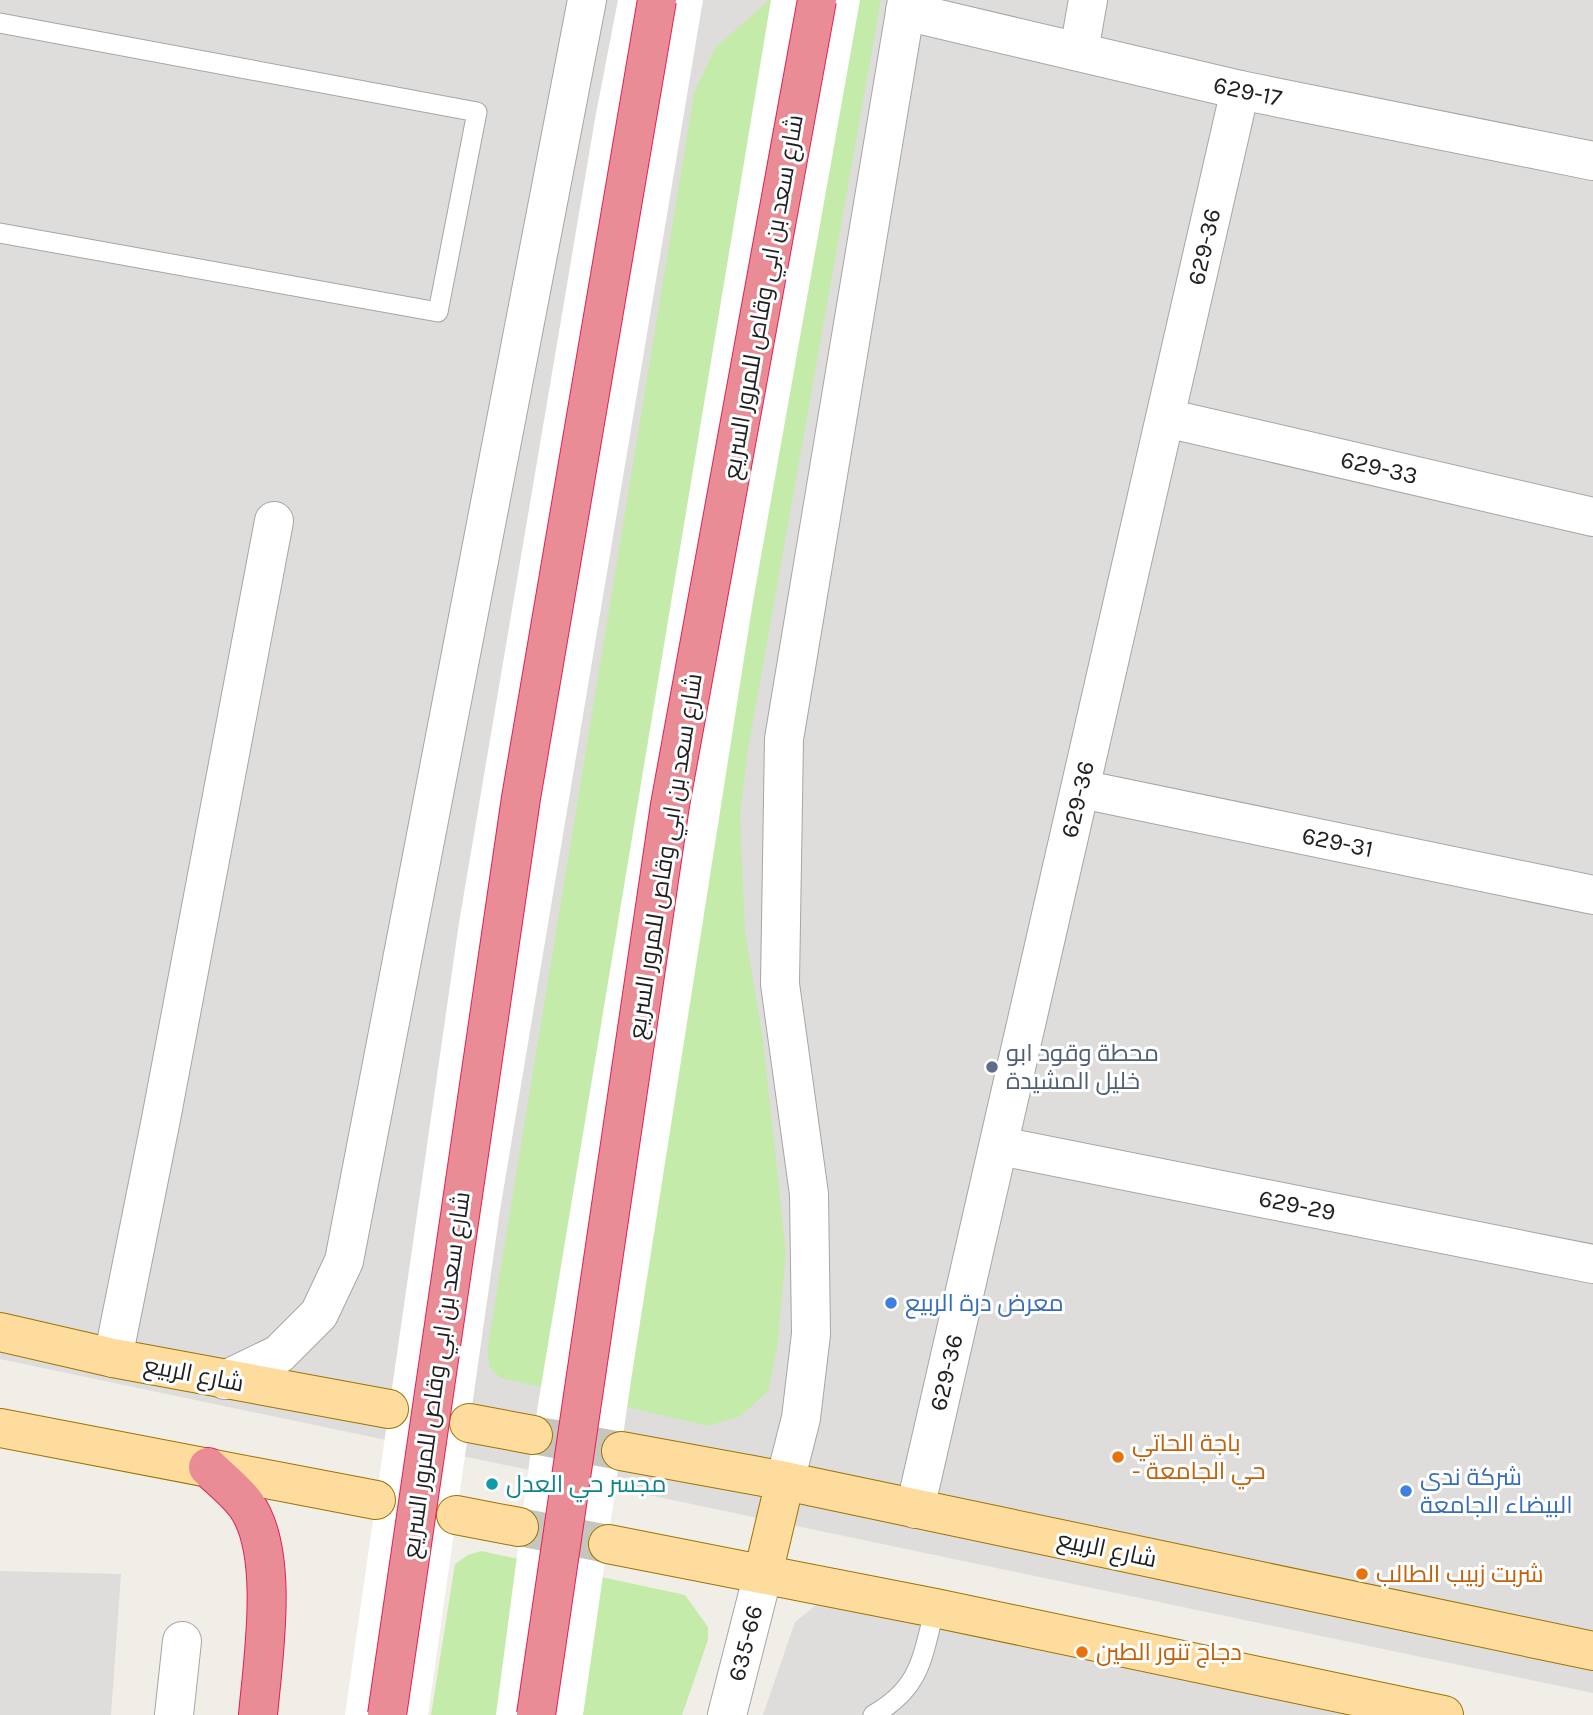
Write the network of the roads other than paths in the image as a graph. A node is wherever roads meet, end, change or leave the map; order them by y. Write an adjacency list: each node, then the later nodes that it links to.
1 (587, 0): 20 (street)
2 (657, 0): 39 (highway, شارع سعد بن ابي وقاص للمرور السريع, bridge)
3 (817, 0): 40 (highway, شارع سعد بن ابي وقاص للمرور السريع, bridge)
4 (1088, 0): 7 (street)
5 (906, 6): 7 (street, 629-17); 27 (street)
6 (0, 23): 10 (lane)
7 (1079, 51): 8 (street, 629-17)
8 (1240, 90): 9 (street, 629-17); 11 (street, 629-36)
9 (1593, 161)
10 (0, 233)
11 (1166, 418): 12 (street, 629-33); 14 (street, 629-36)
12 (1593, 517)
13 (274, 521): 19 (street)
14 (1081, 789): 15 (street, 629-31); 16 (street, 629-36)
15 (1593, 895)
16 (1000, 1146): 17 (street, 629-29); 29 (street, 629-36)
17 (1593, 1264)
18 (0, 1332): 19 (main road, شارع الربيع)
19 (113, 1358): 20 (main road, شارع الربيع)
20 (225, 1380): 21 (main road, شارع الربيع)
21 (389, 1409)
22 (469, 1423): 24 (main road)
23 (0, 1428): 26 (main road)
24 (533, 1435)
25 (621, 1451): 27 (main road, شارع الربيع)
26 (208, 1467): 28 (main road); 38 (highway)
27 (785, 1481): 29 (main road, شارع الربيع); 33 (main road)
28 (376, 1500)
29 (915, 1509): 36 (main road, شارع الربيع)
30 (456, 1515): 31 (main road)
31 (519, 1527)
32 (608, 1544): 33 (main road)
33 (763, 1574): 34 (main road); 41 (street, 635-66)
34 (935, 1608): 42 (lane); 43 (main road)
35 (182, 1641): 37 (street)
36 (1593, 1651)
37 (174, 1715)
38 (258, 1715)
39 (387, 1715)
40 (536, 1715)
41 (727, 1715)
42 (873, 1715)
43 (1444, 1715)

